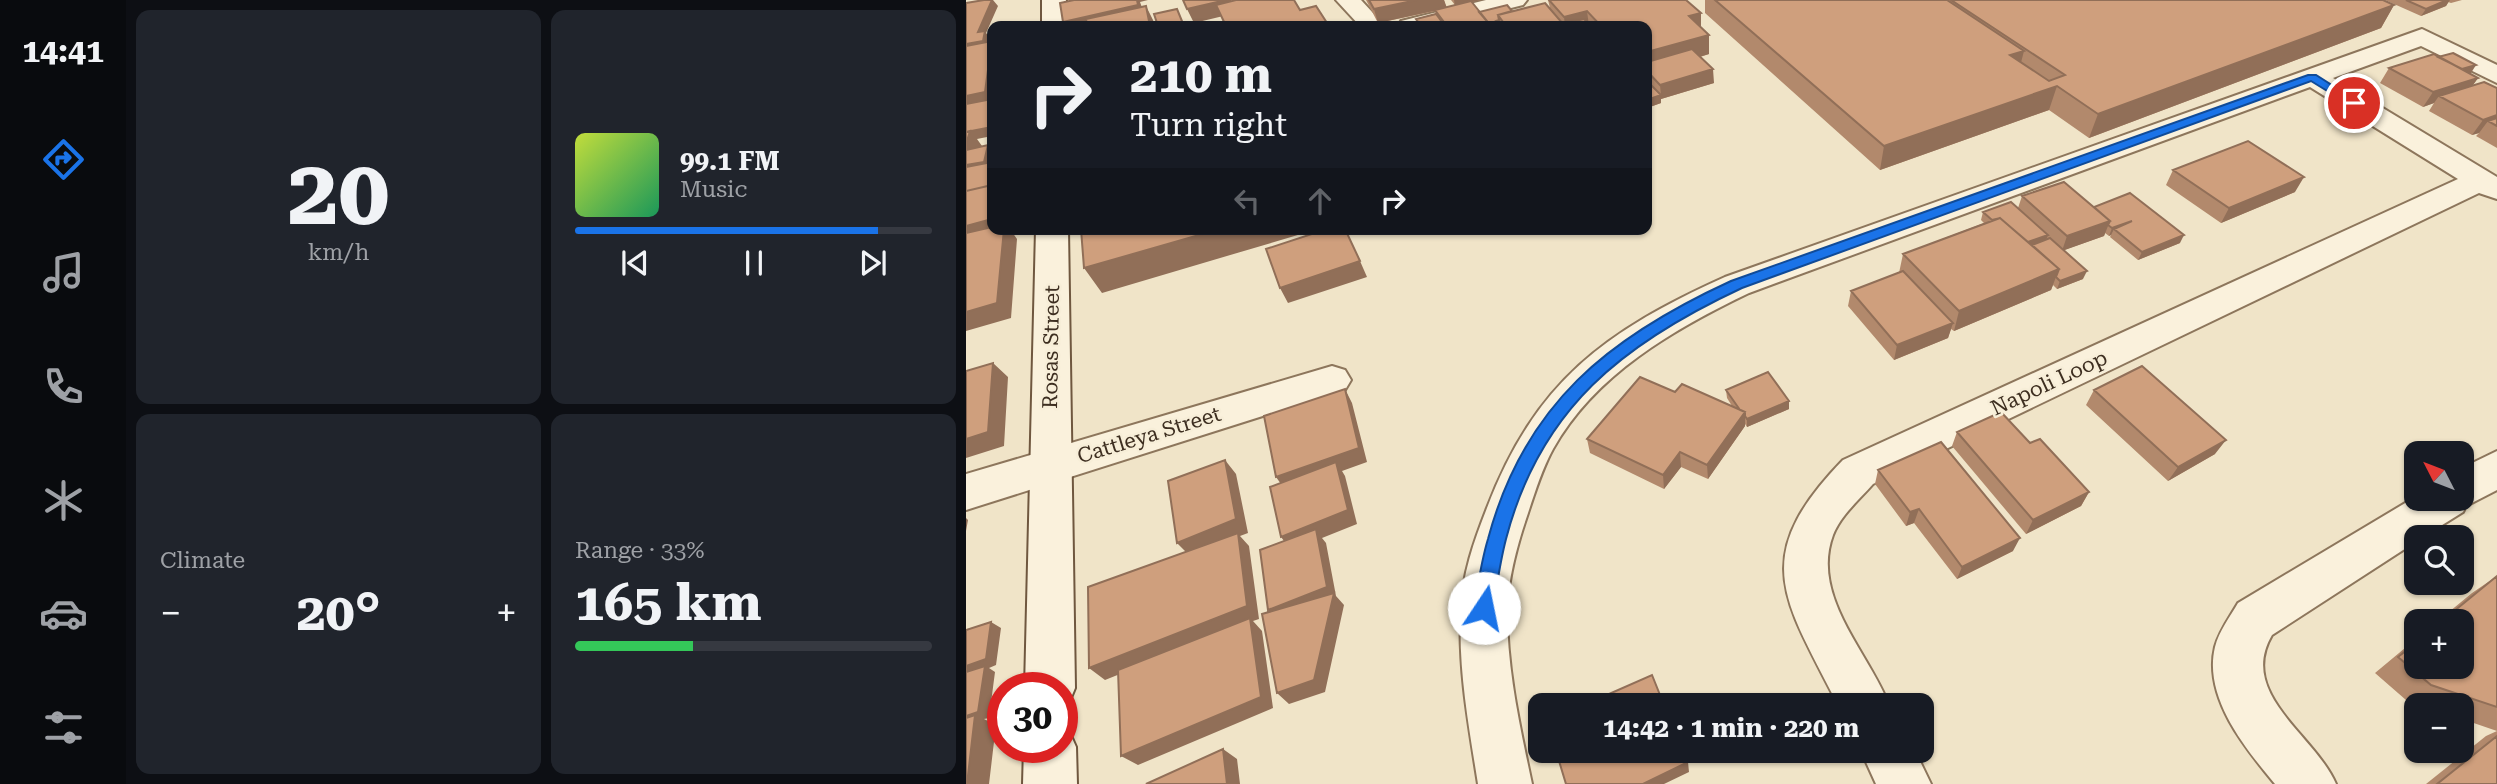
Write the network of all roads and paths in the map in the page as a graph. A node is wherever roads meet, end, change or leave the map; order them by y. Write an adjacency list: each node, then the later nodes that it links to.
1 (1054, 0): 4 (street)
2 (1348, 0): 5 (street)
3 (1515, 0): 6 (street)
4 (1054, 21)
5 (1368, 21)
6 (1430, 21)
7 (2497, 75): 8 (street)
8 (2312, 77): 9 (street); 22 (street)
9 (2489, 185): 18 (street, Napoli Loop)
10 (1052, 235): 12 (street, Rosas Street)
11 (1332, 380): 12 (street, Cattleya Street)
12 (1050, 465): 15 (street, Cattleya Street); 17 (street, Rosas Street)
13 (2497, 468): 14 (street)
14 (2474, 482)
15 (966, 492)
16 (2429, 511): 24 (street)
17 (1050, 672)
18 (1858, 693)
19 (1050, 763): 21 (street)
20 (1893, 763): 23 (street)
21 (1050, 784)
22 (1504, 784)
23 (1904, 784)
24 (2309, 784)

